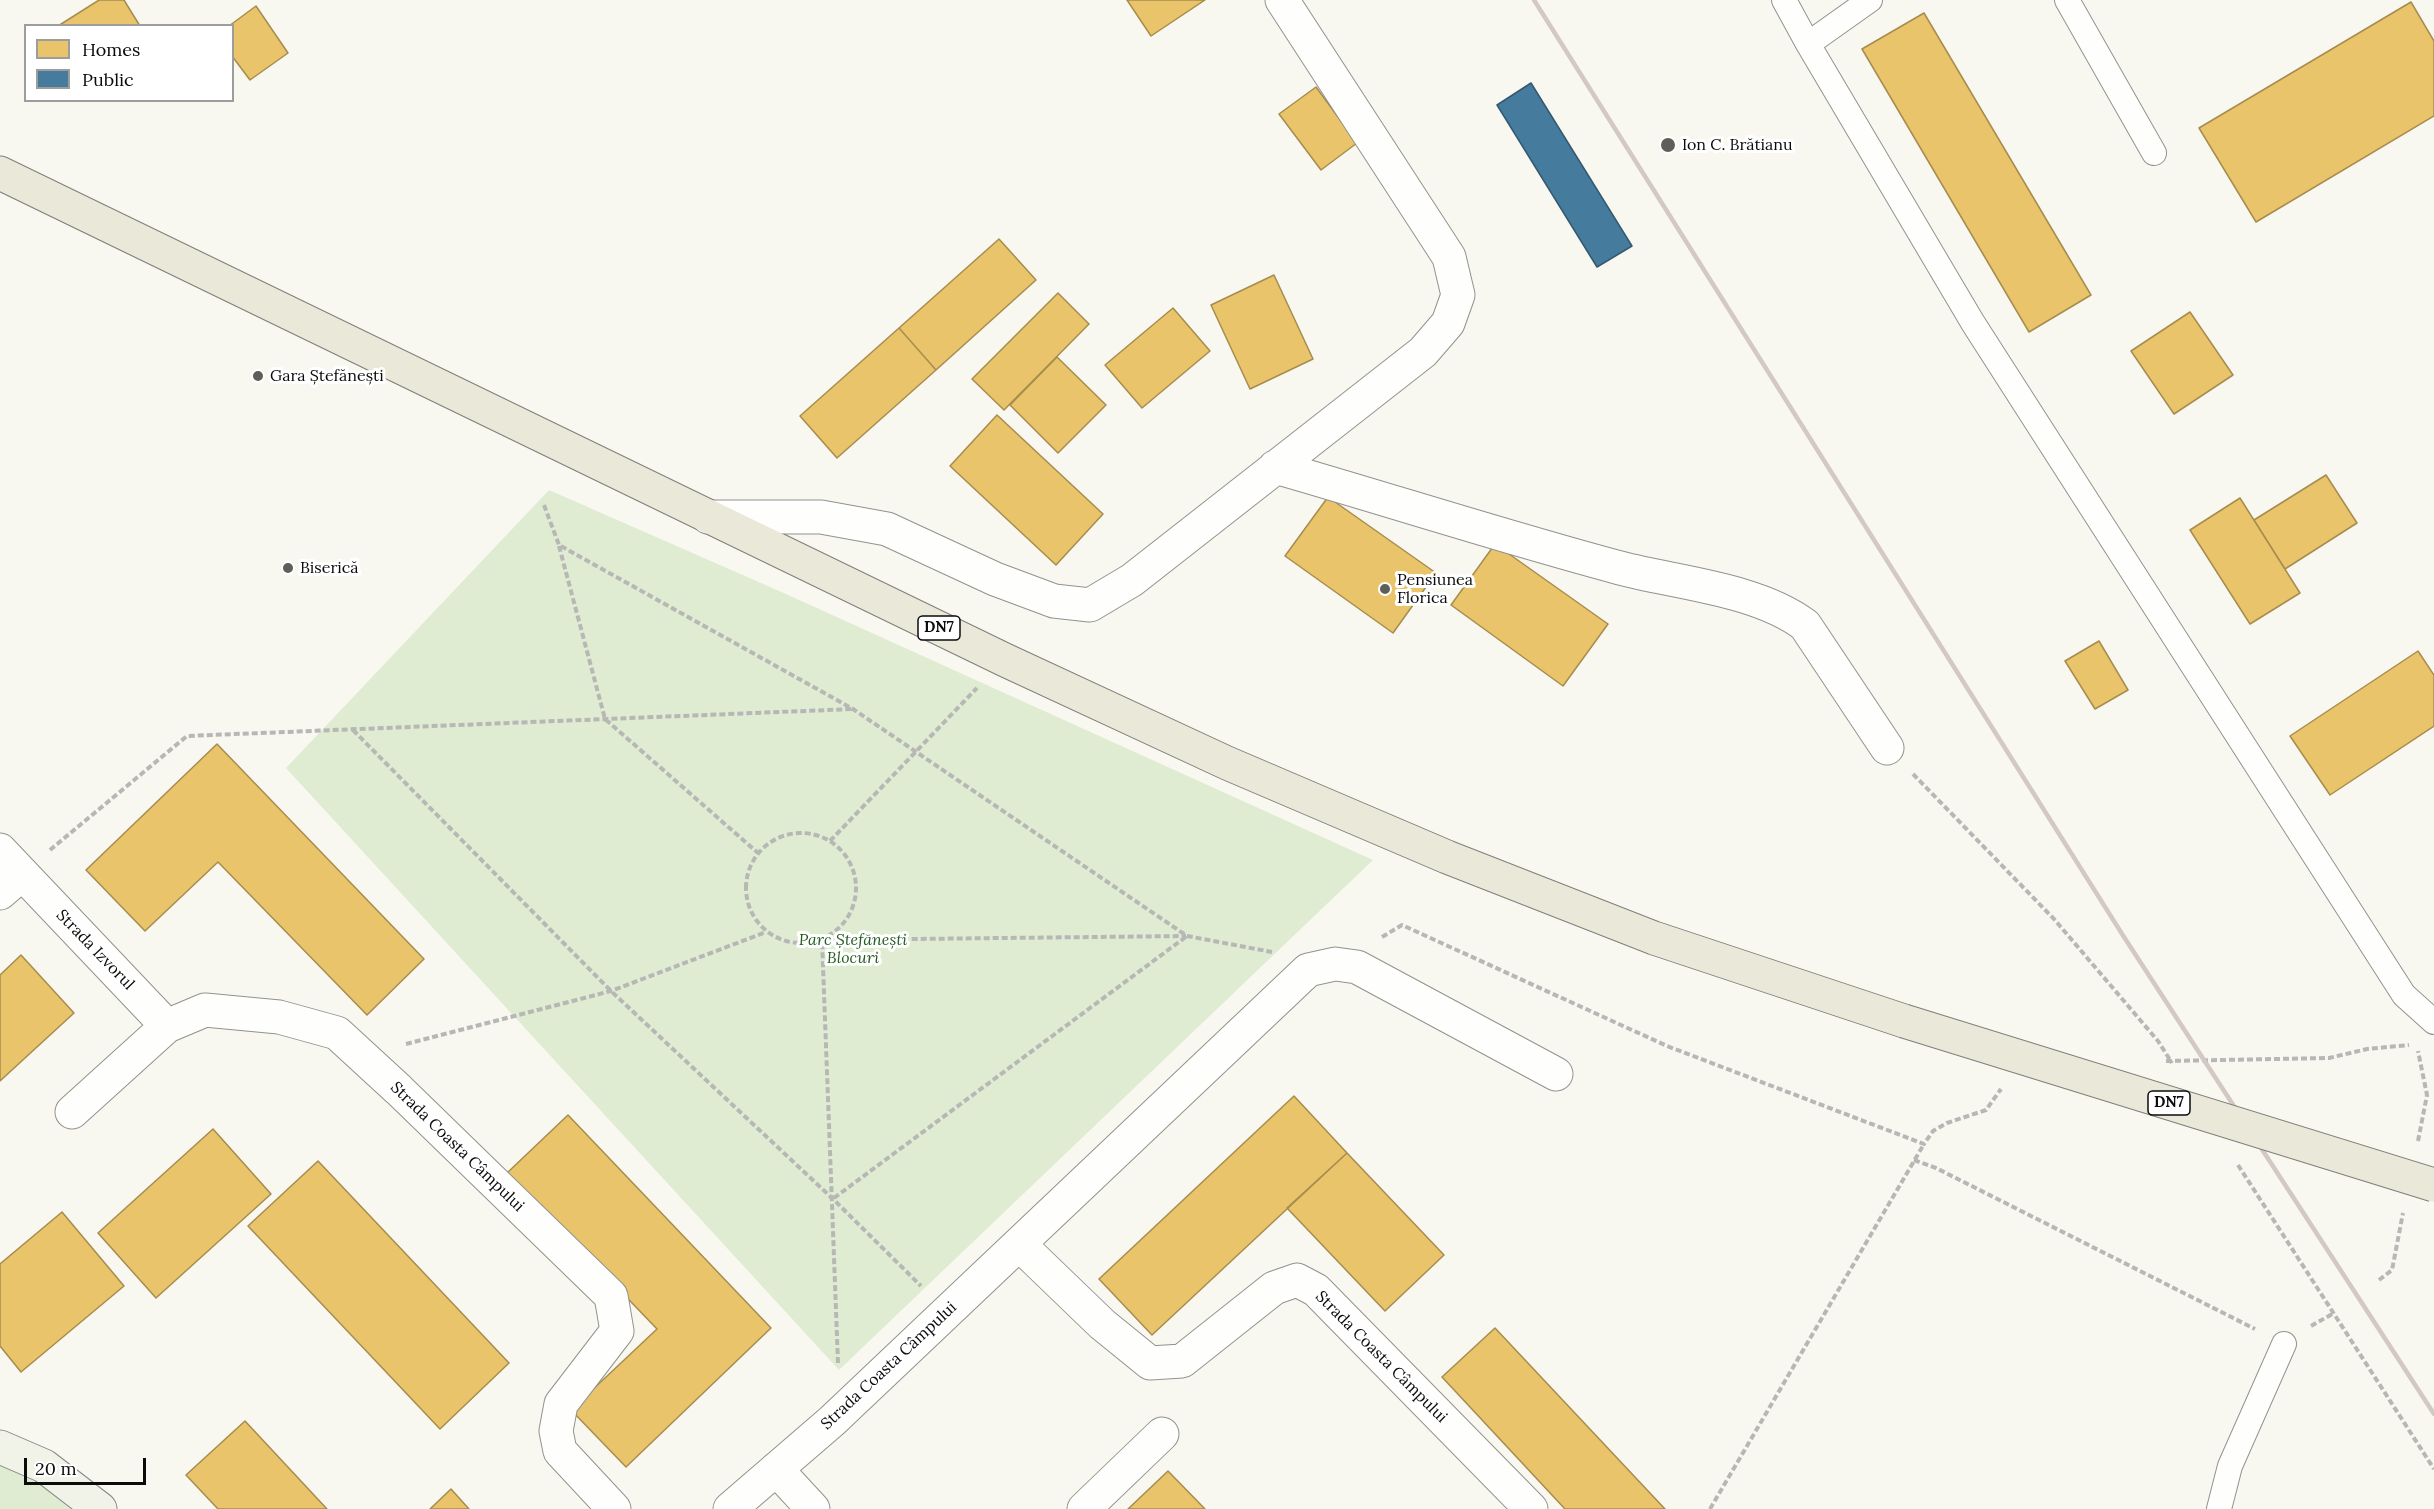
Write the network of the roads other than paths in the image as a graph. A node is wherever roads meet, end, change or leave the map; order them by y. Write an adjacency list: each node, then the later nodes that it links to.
1 (1282, 0): 8 (street)
2 (1784, 0): 5 (lane)
3 (1870, 0): 5 (lane)
4 (2067, 0): 6 (lane)
5 (1808, 44): 13 (lane)
6 (2154, 153)
7 (0, 173): 9 (main road, DN7)
8 (1275, 467): 9 (street); 10 (street)
9 (708, 517): 17 (main road, DN7, bridge)
10 (1887, 748)
11 (0, 850): 12 (street, Strada Izvorul)
12 (11, 884): 14 (street, Strada Izvorul)
13 (2434, 1022)
14 (167, 1026): 16 (street, Strada Coasta Câmpului); 24 (street, Strada Coasta Câmpului)
15 (1557, 1074): 18 (street, Strada Coasta Câmpului)
16 (72, 1112)
17 (2434, 1185)
18 (1019, 1244): 22 (street, Strada Coasta Câmpului); 28 (street, Strada Coasta Câmpului)
19 (2284, 1344): 29 (lane)
20 (1162, 1434): 27 (street)
21 (0, 1447): 23 (street)
22 (776, 1469): 25 (street, Strada Coasta Câmpului); 26 (street)
23 (100, 1509)
24 (614, 1509)
25 (730, 1509)
26 (813, 1509)
27 (1084, 1509)
28 (1531, 1509)
29 (2219, 1509)

